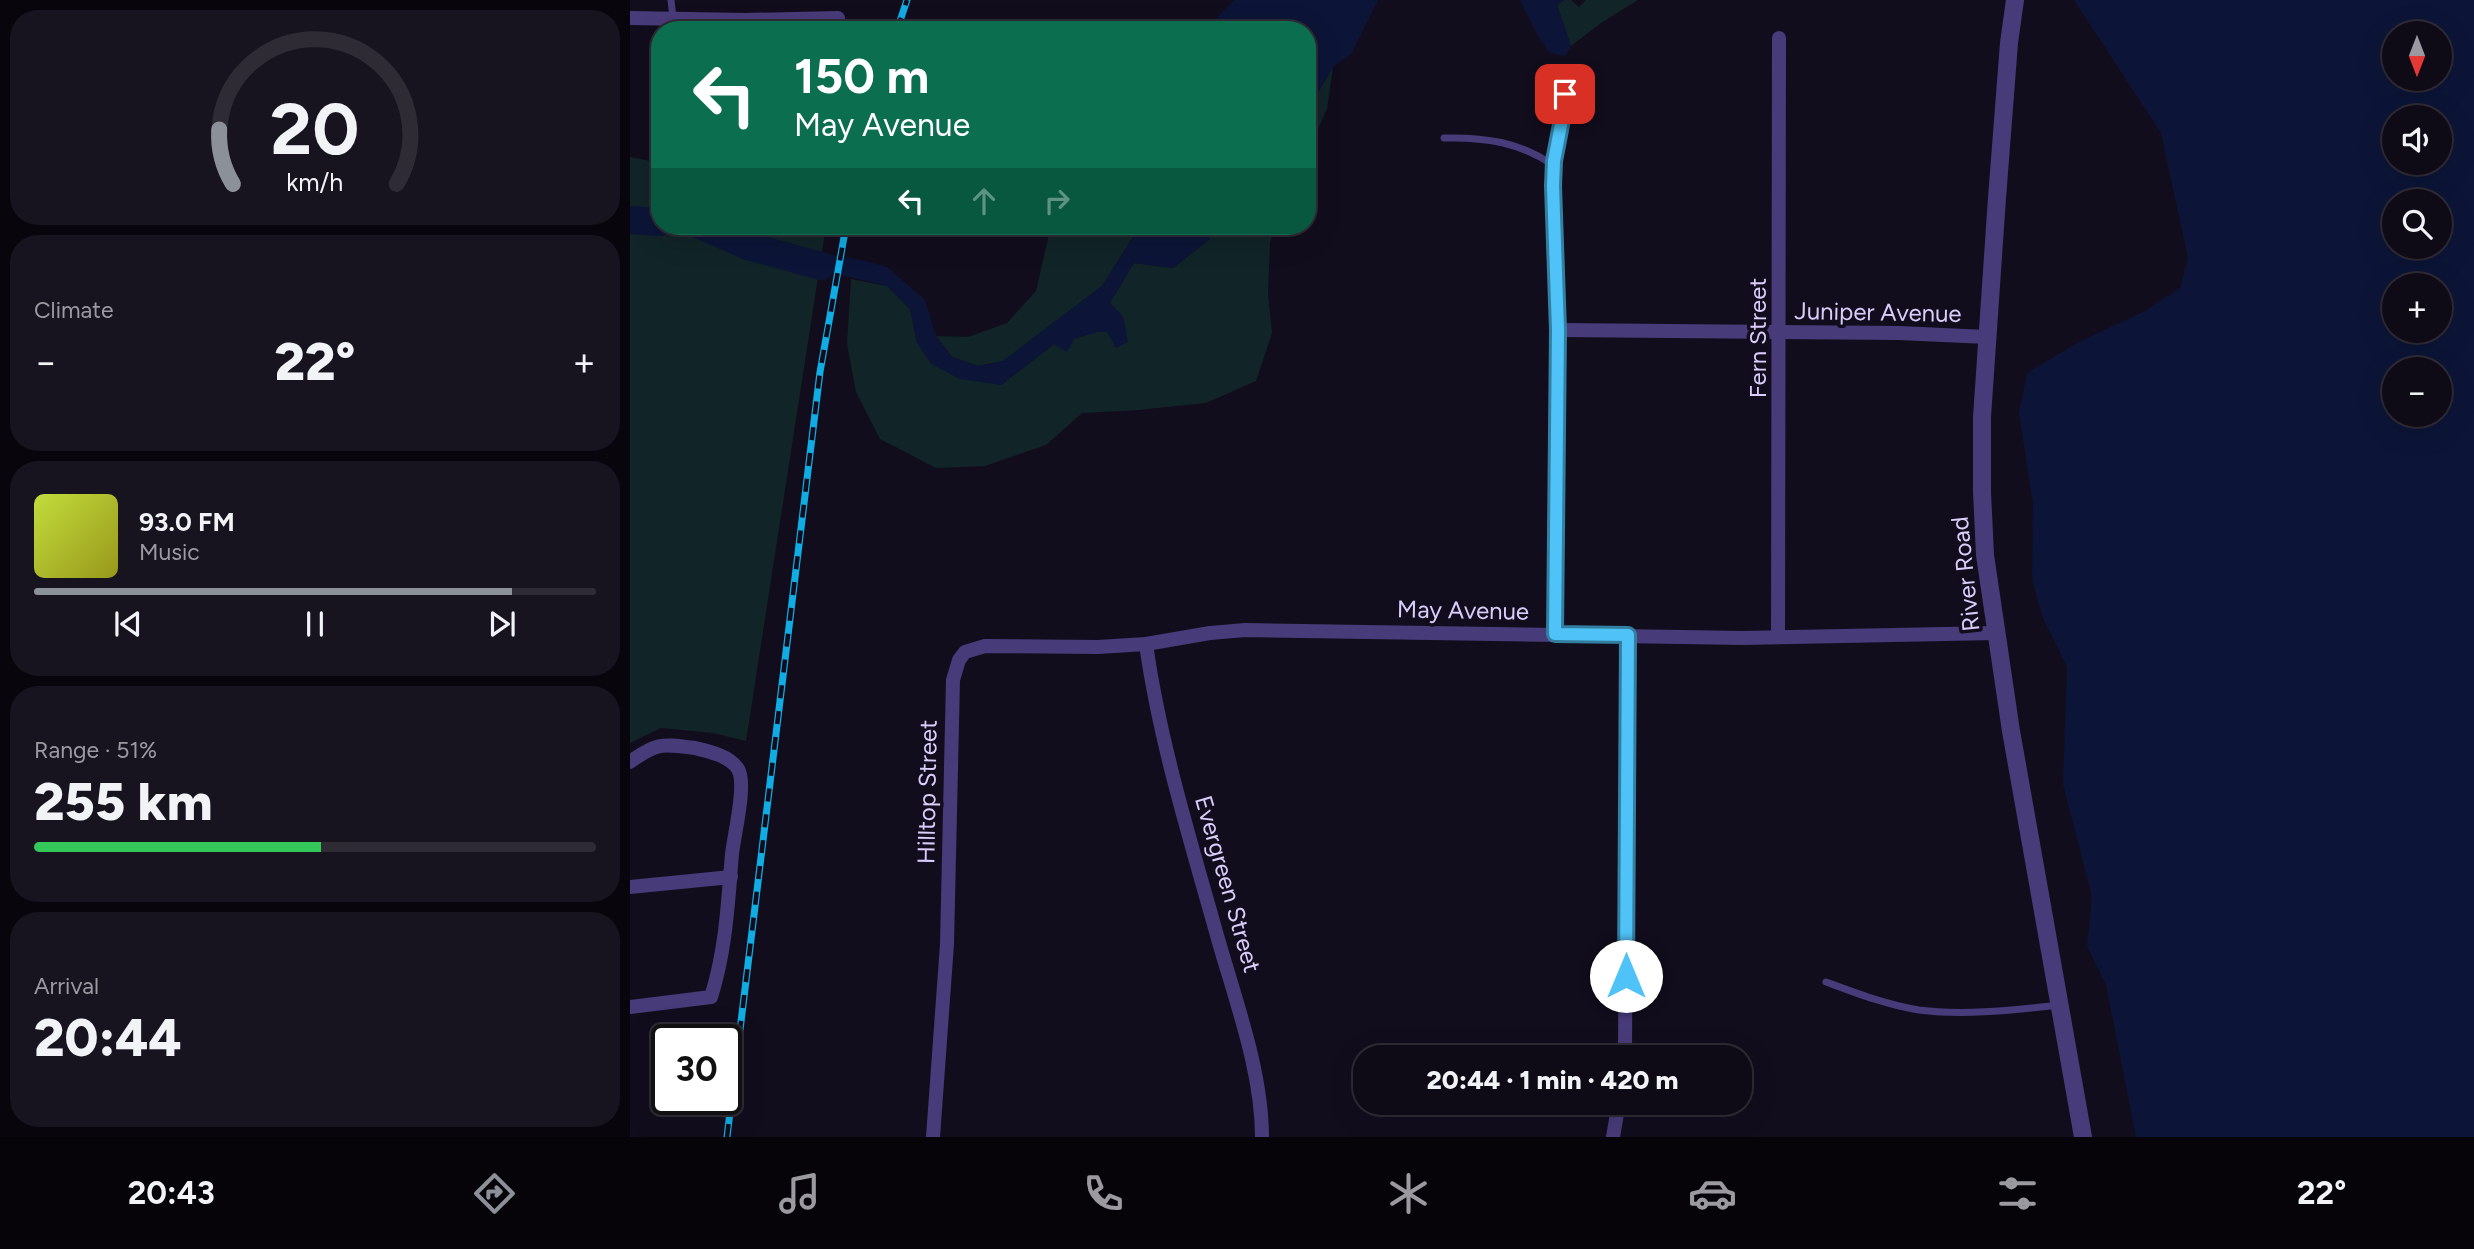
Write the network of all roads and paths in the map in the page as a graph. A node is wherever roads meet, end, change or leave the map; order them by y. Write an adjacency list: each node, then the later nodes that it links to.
1 (671, 0): 4 (lane)
2 (2015, 0): 12 (street, River Road)
3 (630, 18): 4 (street)
4 (673, 18): 5 (street)
5 (838, 18)
6 (1779, 38): 11 (street, Fern Street)
7 (1561, 82): 9 (street)
8 (1444, 138): 9 (lane)
9 (1554, 165): 10 (street)
10 (1558, 330): 11 (street, Juniper Avenue); 13 (street)
11 (1780, 333): 12 (street, Juniper Avenue); 16 (street, Fern Street)
12 (1987, 337): 14 (street, River Road)
13 (1555, 634): 15 (street, May Avenue); 17 (street, May Avenue)
14 (1996, 634): 16 (street, May Avenue); 23 (street, River Road)
15 (1628, 635): 16 (street, May Avenue); 25 (street)
16 (1779, 637)
17 (1146, 643): 18 (street, May Avenue); 28 (street, Evergreen Street)
18 (973, 648): 27 (street, Hilltop Street)
19 (630, 762): 20 (street)
20 (731, 877): 21 (street); 24 (street)
21 (630, 887)
22 (1826, 982): 23 (lane)
23 (2060, 1005): 30 (street, River Road)
24 (630, 1007)
25 (1625, 1045)
26 (1617, 1115): 29 (street)
27 (933, 1137)
28 (1262, 1137)
29 (1613, 1137)
30 (2083, 1137)

